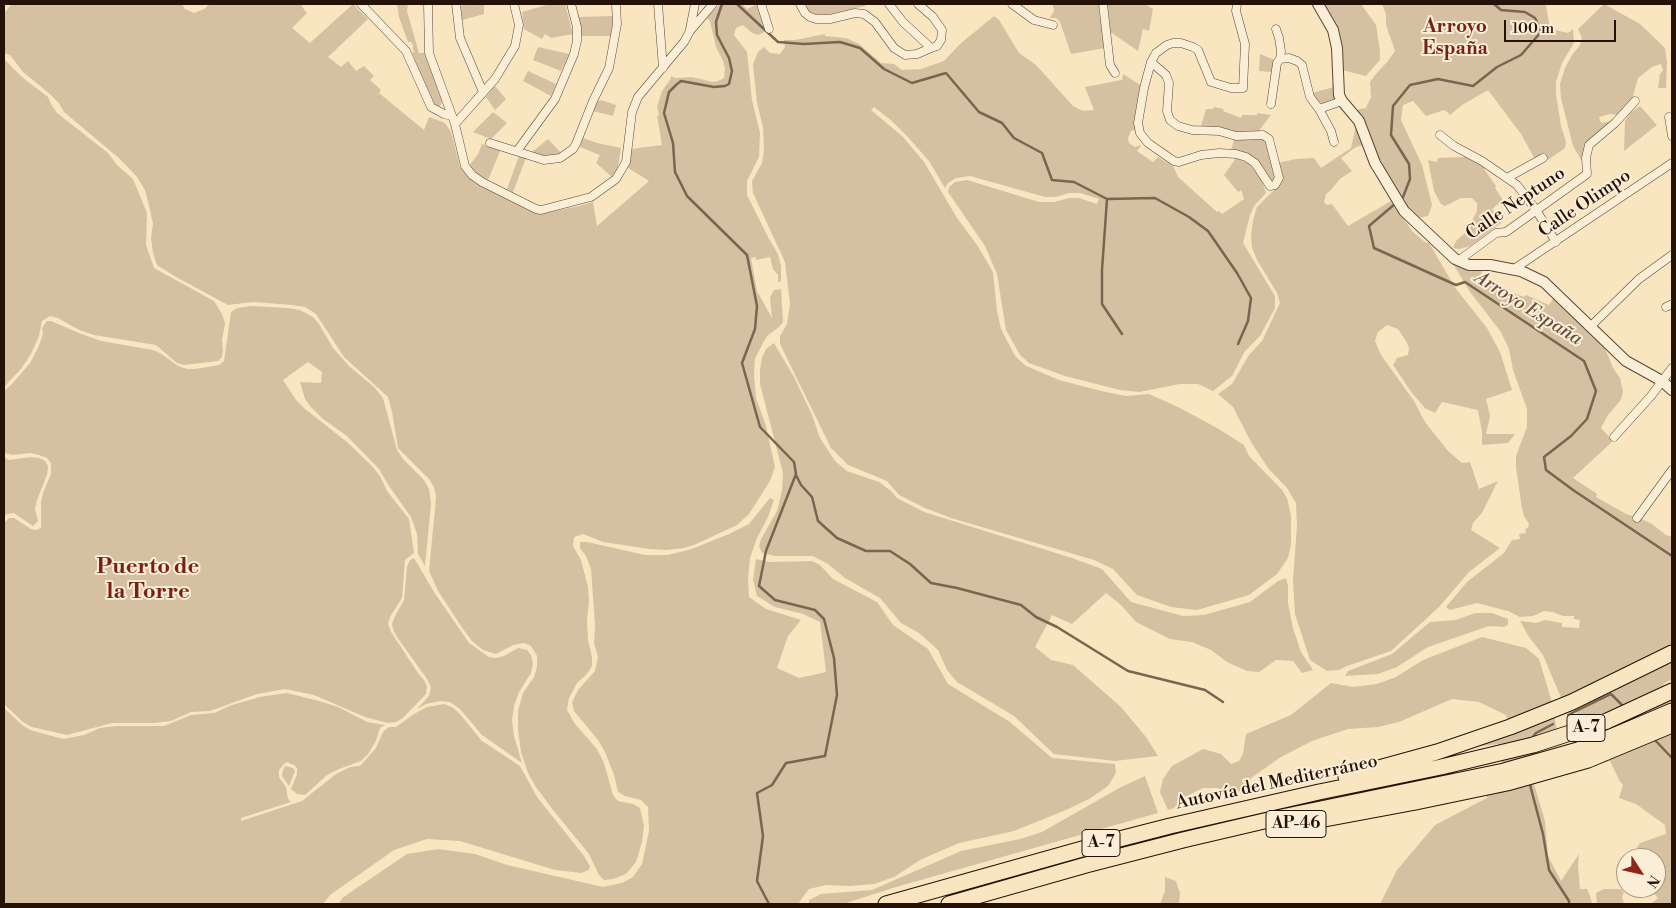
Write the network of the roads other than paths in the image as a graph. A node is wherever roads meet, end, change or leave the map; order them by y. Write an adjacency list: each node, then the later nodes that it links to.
1 (428, 4): 32 (street)
2 (456, 4): 27 (street)
3 (514, 4): 27 (street)
4 (571, 4): 39 (street)
5 (616, 4): 39 (street)
6 (658, 4): 25 (street)
7 (695, 4): 21 (street)
8 (713, 4): 21 (street)
9 (762, 4): 19 (street)
10 (800, 4): 22 (street)
11 (890, 4): 22 (street)
12 (918, 4): 22 (street)
13 (1012, 4): 18 (street)
14 (1103, 4): 26 (street)
15 (1237, 4): 24 (street)
16 (1318, 4): 28 (street)
17 (365, 5): 32 (street)
18 (1053, 25)
19 (770, 29)
20 (1276, 29): 23 (street)
21 (690, 31): 25 (street)
22 (931, 48)
23 (1280, 59): 30 (street); 31 (street)
24 (1151, 62): 24 (street)
25 (663, 68): 34 (street)
26 (1115, 73)
27 (483, 92): 34 (street)
28 (1342, 101): 31 (street); 46 (street)
29 (1635, 102): 43 (street, Calle Neptuno)
30 (1271, 104)
31 (1319, 109): 37 (street)
32 (452, 116): 34 (street)
33 (1669, 117): 36 (street)
34 (455, 124)
35 (1440, 135): 42 (street)
36 (1672, 136)
37 (1334, 142)
38 (490, 143): 39 (street)
39 (517, 151)
40 (1543, 158): 42 (street)
41 (1672, 163): 44 (street, Calle Olimpo)
42 (1507, 178): 43 (street)
43 (1536, 210): 44 (street); 46 (street, Calle Neptuno)
44 (1556, 242): 47 (street, Calle Olimpo)
45 (1672, 255): 48 (street)
46 (1458, 261): 47 (street)
47 (1514, 269): 48 (street)
48 (1590, 327): 50 (street)
49 (1672, 368): 50 (street)
50 (1662, 381): 51 (street); 52 (street)
51 (1672, 390)
52 (1614, 437)
53 (1672, 470): 54 (street)
54 (1637, 518)
55 (1672, 653): 60 (highway, AP-46)
56 (1670, 692): 60 (highway, Autovía del Mediterráneo / A-7)
57 (1672, 711): 59 (highway, Autovía del Mediterráneo / A-7)
58 (1672, 725): 59 (highway)
59 (1506, 777): 62 (highway, Autovía del Mediterráneo / A-7)
60 (1319, 792): 61 (highway, Autovía del Mediterráneo / A-7)
61 (886, 904)
62 (948, 904)

